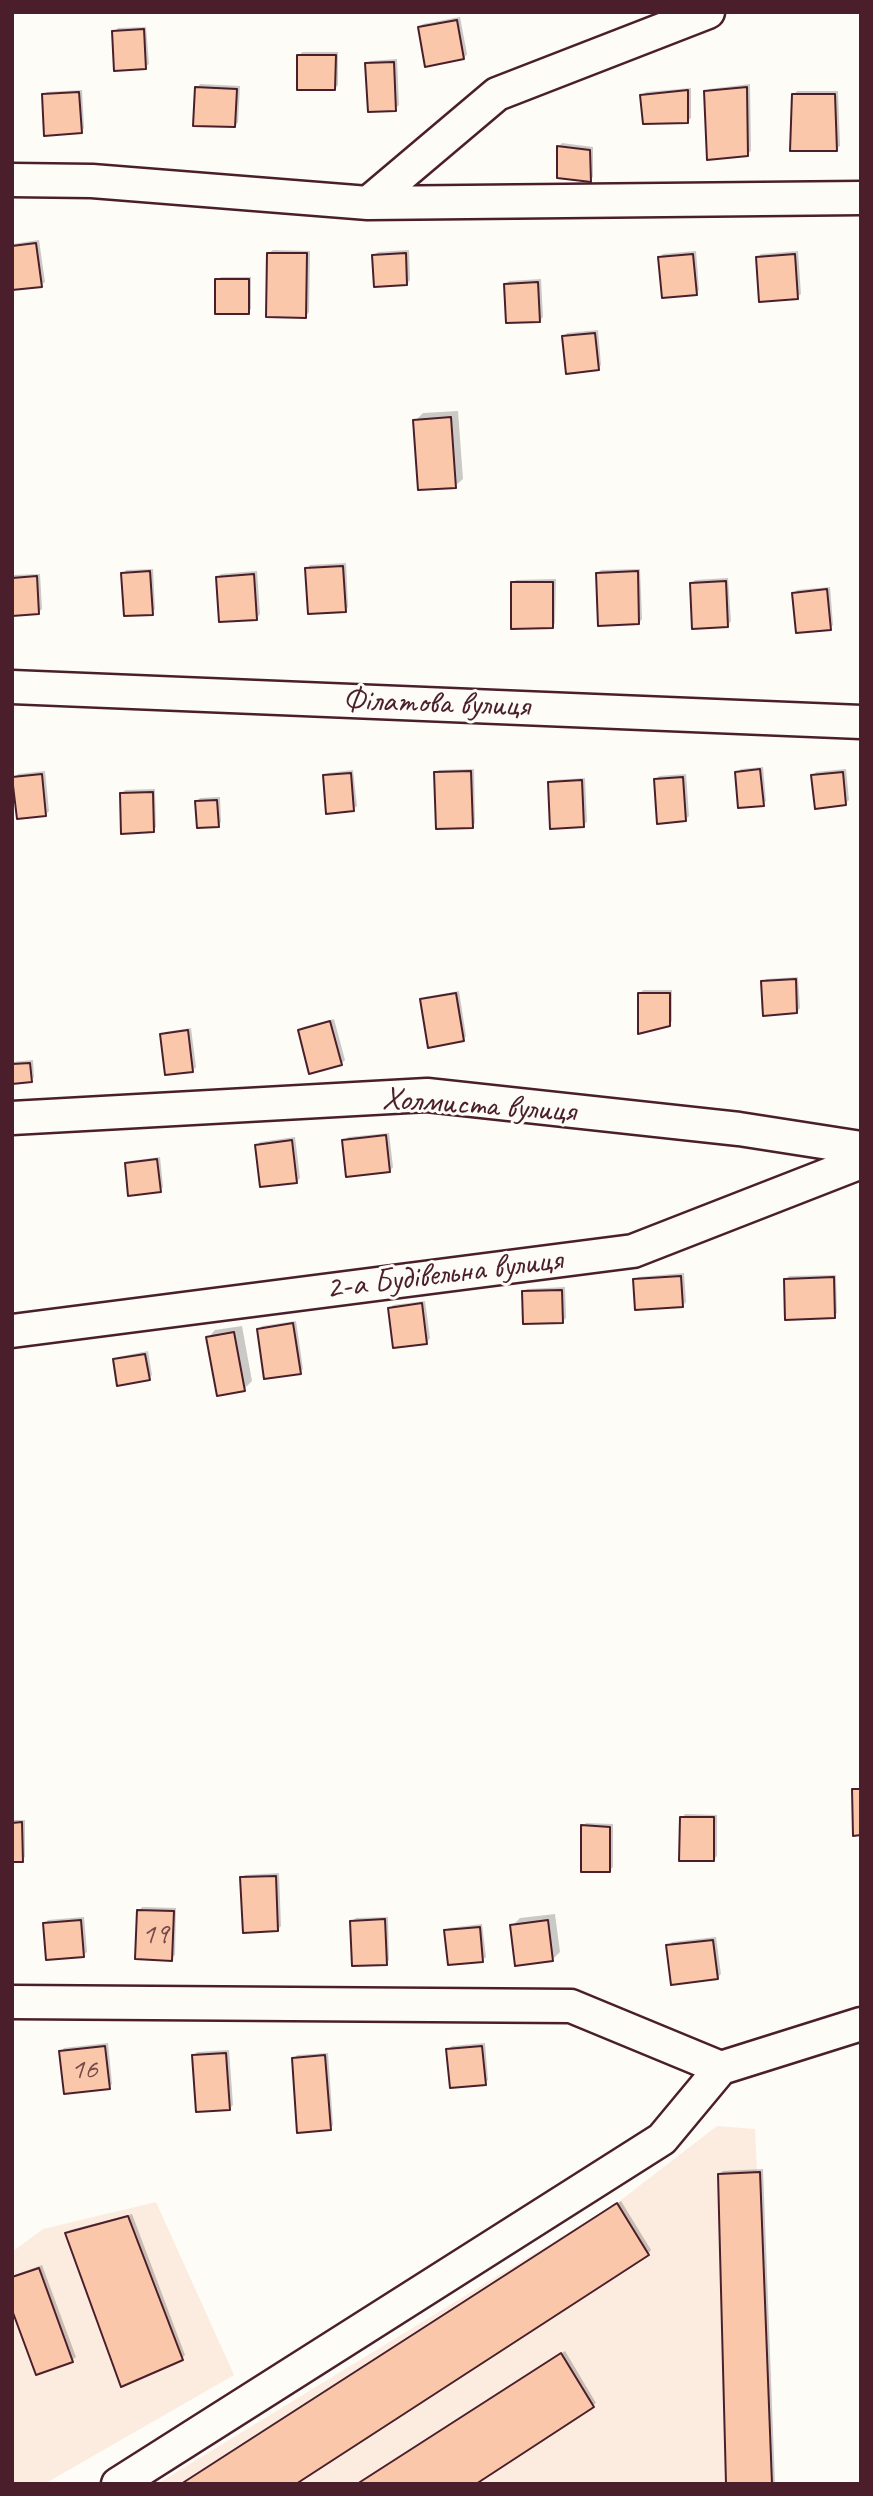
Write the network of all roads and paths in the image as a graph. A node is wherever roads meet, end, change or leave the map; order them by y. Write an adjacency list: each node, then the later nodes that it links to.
1 (708, 12): 4 (street)
2 (12, 180): 4 (street)
3 (861, 198): 4 (street)
4 (368, 203)
5 (12, 687): 6 (street, Філатова вулиця)
6 (861, 722)
7 (12, 1118): 8 (street, Холмиста вулиця)
8 (861, 1148)
9 (861, 1162): 10 (street, 2-а Будівельна вулиця)
10 (12, 1331)
11 (12, 2002): 13 (street)
12 (861, 2024): 13 (street)
13 (721, 2068): 14 (street)
14 (118, 2484)

